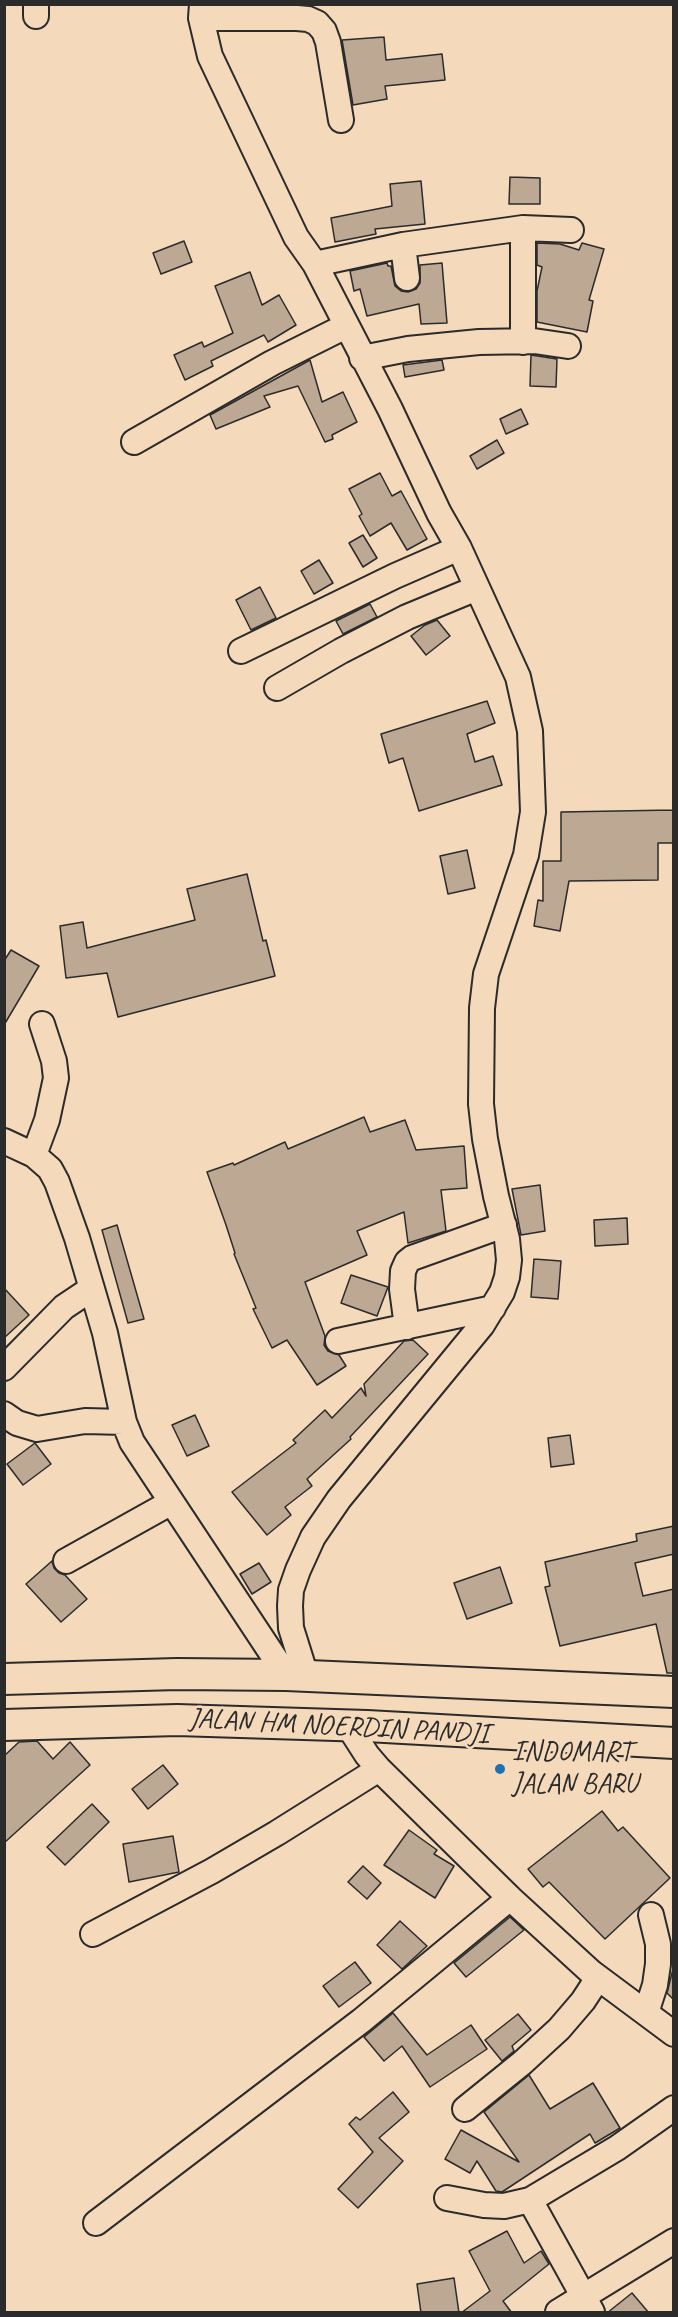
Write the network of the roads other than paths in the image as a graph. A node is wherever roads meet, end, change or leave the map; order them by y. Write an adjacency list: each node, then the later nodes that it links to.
1 (201, 11): 2 (street); 6 (street)
2 (341, 120)
3 (524, 228): 4 (street); 5 (street); 9 (street)
4 (571, 230)
5 (403, 245): 6 (street); 7 (street)
6 (315, 264): 8 (street)
7 (407, 278)
8 (346, 326): 11 (street); 12 (street)
9 (524, 342): 10 (street); 11 (street)
10 (568, 346)
11 (362, 358): 13 (street)
12 (134, 442)
13 (459, 548): 14 (street); 15 (street)
14 (477, 588): 16 (street); 19 (street)
15 (241, 651)
16 (277, 688)
17 (42, 1024): 18 (street)
18 (15, 1150): 20 (street)
19 (504, 1225): 21 (street); 22 (street)
20 (91, 1289): 24 (street); 26 (street)
21 (494, 1308): 22 (street); 30 (street)
22 (407, 1327): 23 (street)
23 (338, 1341)
24 (4, 1368)
25 (4, 1414): 26 (street)
26 (124, 1422): 27 (street)
27 (170, 1503): 28 (street); 30 (street)
28 (66, 1561)
29 (177, 1674): 30 (main road, JALAN HM NOERDIN PANDJI); 31 (main road, JALAN HM NOERDIN PANDJI); 33 (main road)
30 (296, 1675): 32 (main road, JALAN HM NOERDIN PANDJI)
31 (4, 1679)
32 (674, 1692)
33 (177, 1720): 34 (main road, JALAN HM NOERDIN PANDJI); 35 (main road, JALAN HM NOERDIN PANDJI)
34 (4, 1725)
35 (349, 1726): 36 (main road, JALAN HM NOERDIN PANDJI); 37 (street)
36 (674, 1743)
37 (379, 1769): 38 (street); 40 (street)
38 (510, 1898): 41 (street); 48 (street)
39 (651, 1915): 42 (street)
40 (93, 1934)
41 (598, 1978): 42 (street); 45 (street)
42 (646, 2013): 43 (street)
43 (674, 2034)
44 (674, 2108): 47 (street)
45 (465, 2109)
46 (447, 2198): 47 (street)
47 (530, 2200): 50 (street)
48 (96, 2223)
49 (674, 2241): 50 (street)
50 (588, 2305): 51 (street)
51 (558, 2313)

